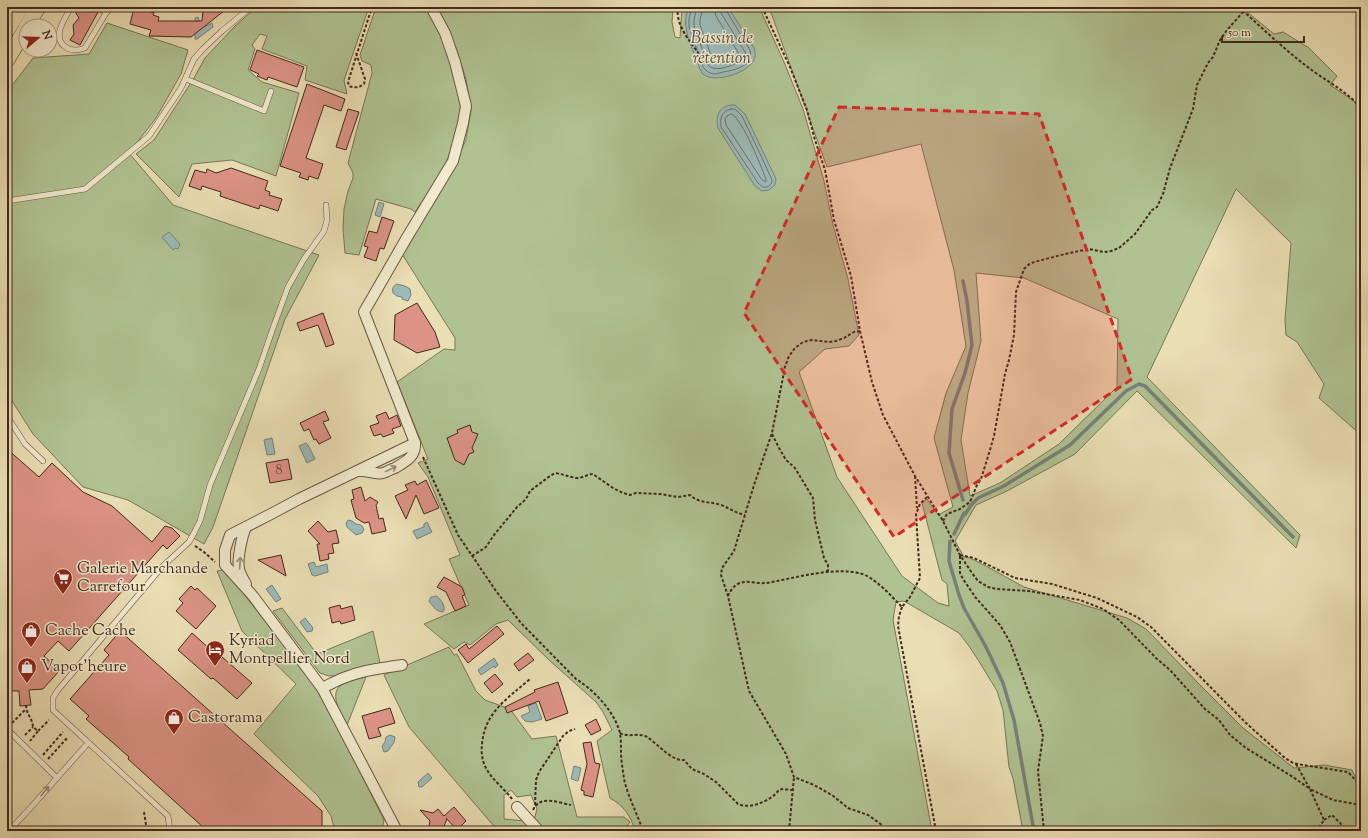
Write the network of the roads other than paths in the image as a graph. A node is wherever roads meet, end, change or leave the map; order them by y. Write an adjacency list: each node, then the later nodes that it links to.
1 (21, 7): 10 (main road)
2 (38, 7): 9 (main road)
3 (71, 7): 8 (lane)
4 (98, 7): 8 (lane)
5 (112, 7): 8 (lane)
6 (251, 7): 13 (lane)
7 (431, 7): 19 (street)
8 (106, 13)
9 (31, 18)
10 (7, 30)
11 (18, 41): 12 (main road)
12 (7, 60)
13 (186, 79): 14 (lane); 15 (lane)
14 (271, 91)
15 (7, 201)
16 (326, 205): 24 (lane)
17 (7, 416): 18 (lane)
18 (43, 461)
19 (246, 527): 20 (street, one-way to 19); 20 (street)
20 (253, 596): 22 (street)
21 (402, 665): 22 (street)
22 (322, 688): 29 (street)
23 (7, 729): 25 (lane)
24 (88, 743): 25 (lane); 28 (lane)
25 (56, 777): 27 (lane, one-way to 25)
26 (517, 806): 30 (street)
27 (9, 831)
28 (170, 831)
29 (397, 831)
30 (539, 831)

